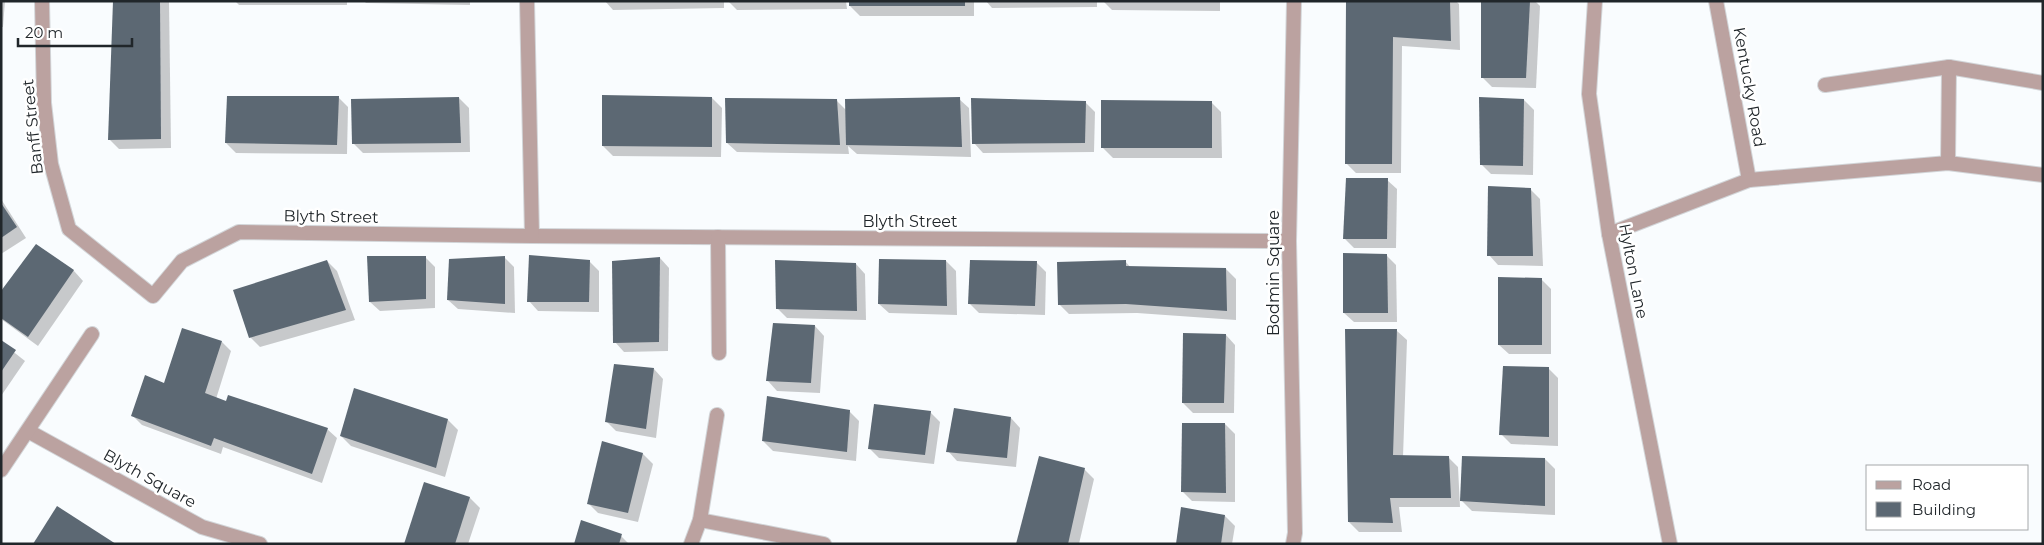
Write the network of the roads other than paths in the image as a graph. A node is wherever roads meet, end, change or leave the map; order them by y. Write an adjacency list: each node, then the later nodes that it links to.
1 (42, 1): 16 (street, Banff Street)
2 (527, 1): 13 (street)
3 (1294, 1): 15 (street, Bodmin Square)
4 (1595, 1): 12 (street, Hylton Lane)
5 (1716, 1): 11 (street, Kentucky Road)
6 (1950, 67): 7 (street); 8 (street); 9 (street)
7 (2043, 83)
8 (1825, 85)
9 (1948, 163): 10 (street); 11 (street)
10 (2043, 175)
11 (1749, 180): 12 (street)
12 (1609, 234): 27 (street, Hylton Lane)
13 (532, 236): 14 (street, Blyth Street); 16 (street, Blyth Street)
14 (718, 237): 15 (street, Blyth Street); 18 (street)
15 (1289, 241): 26 (street, Bodmin Square)
16 (153, 296)
17 (92, 334): 20 (street)
18 (719, 353)
19 (717, 415): 22 (street)
20 (28, 431): 21 (street); 23 (street, Blyth Square)
21 (1, 470)
22 (700, 520): 24 (street); 25 (street)
23 (260, 544)
24 (691, 544)
25 (824, 544)
26 (1293, 544)
27 (1670, 544)

